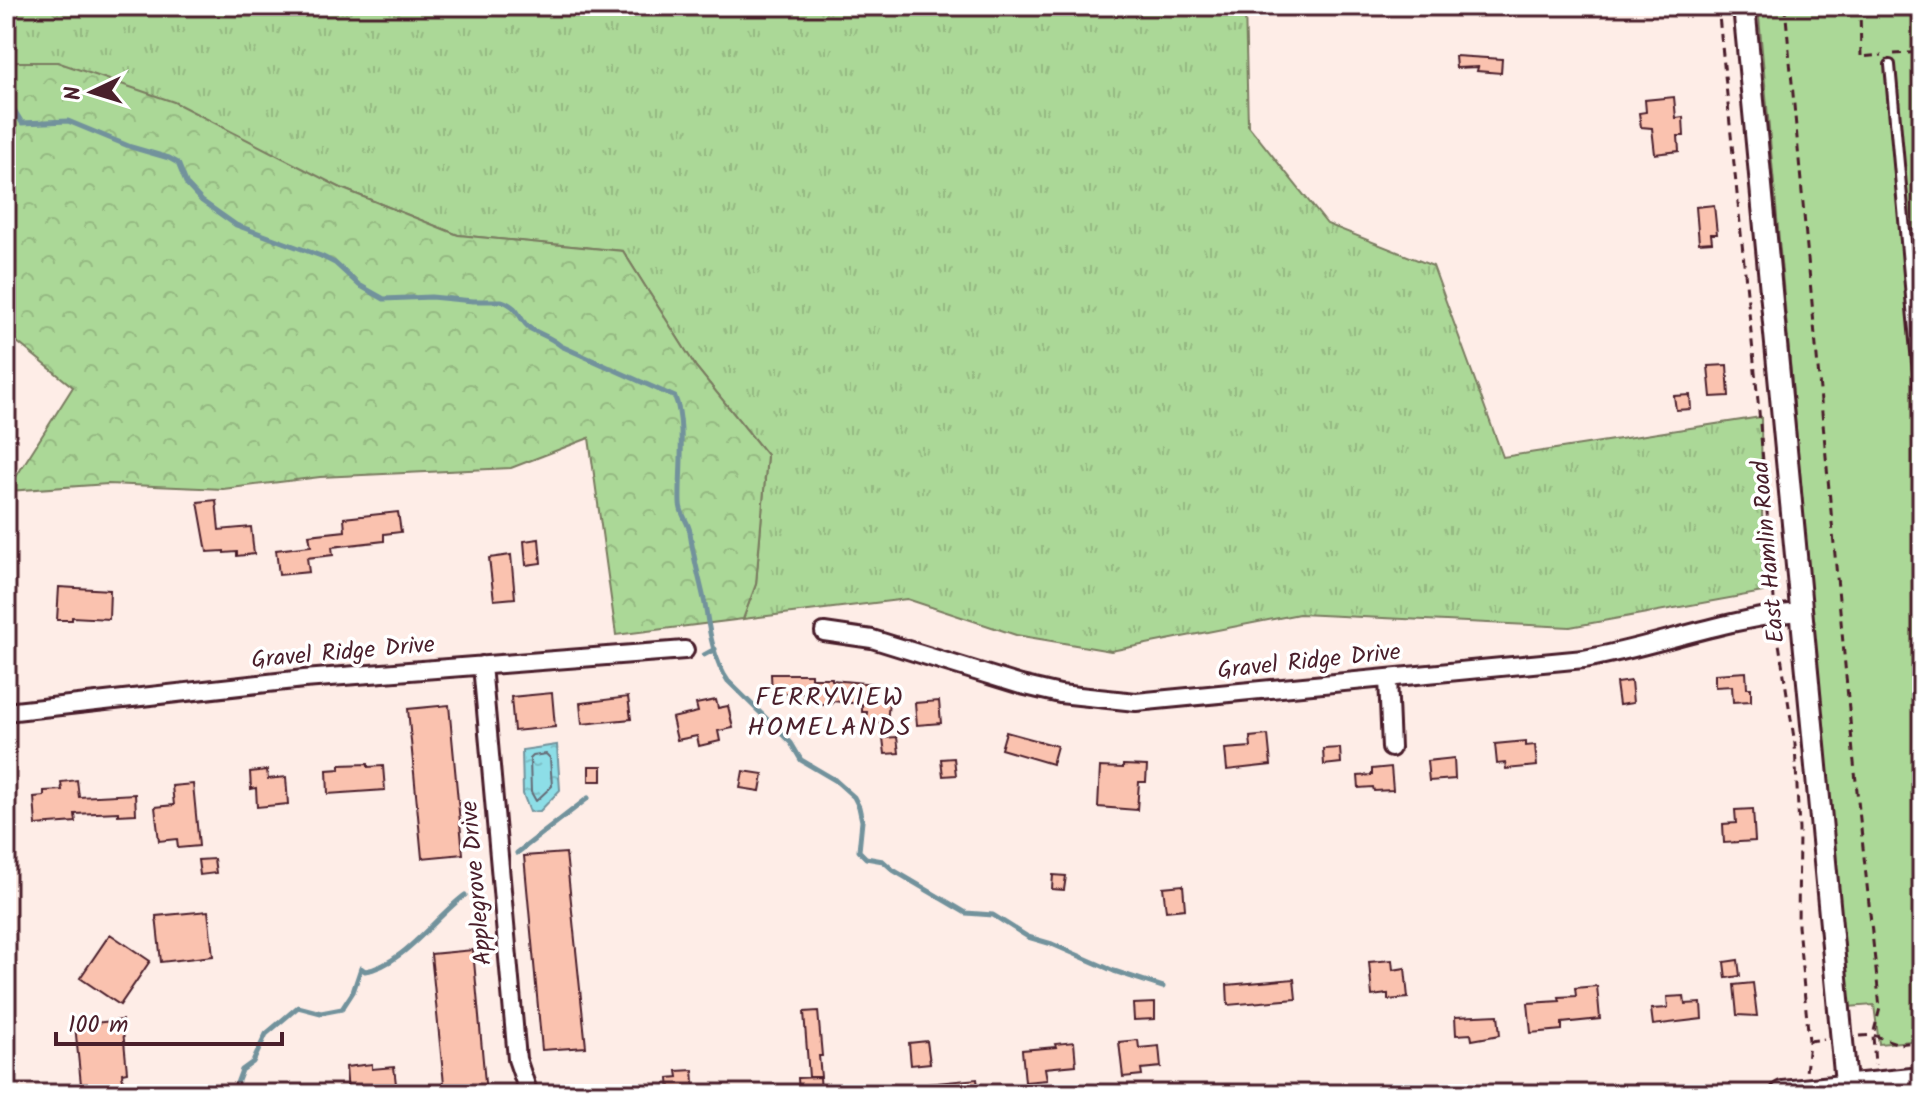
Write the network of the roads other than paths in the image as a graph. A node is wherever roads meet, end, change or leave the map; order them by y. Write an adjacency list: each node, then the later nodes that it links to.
1 (1744, 6): 4 (street, East Hamlin Road)
2 (1890, 65): 3 (lane)
3 (1922, 385)
4 (1801, 612): 8 (street, Gravel Ridge Drive); 12 (street, East Hamlin Road)
5 (824, 632): 8 (street, Gravel Ridge Drive)
6 (685, 650): 7 (street, Gravel Ridge Drive)
7 (482, 665): 9 (street, Gravel Ridge Drive); 13 (street, Applegrove Drive)
8 (1388, 678): 10 (street)
9 (6, 712)
10 (1391, 748)
11 (1922, 1080): 12 (main road)
12 (1847, 1090): 14 (main road)
13 (529, 1094)
14 (1783, 1094)

